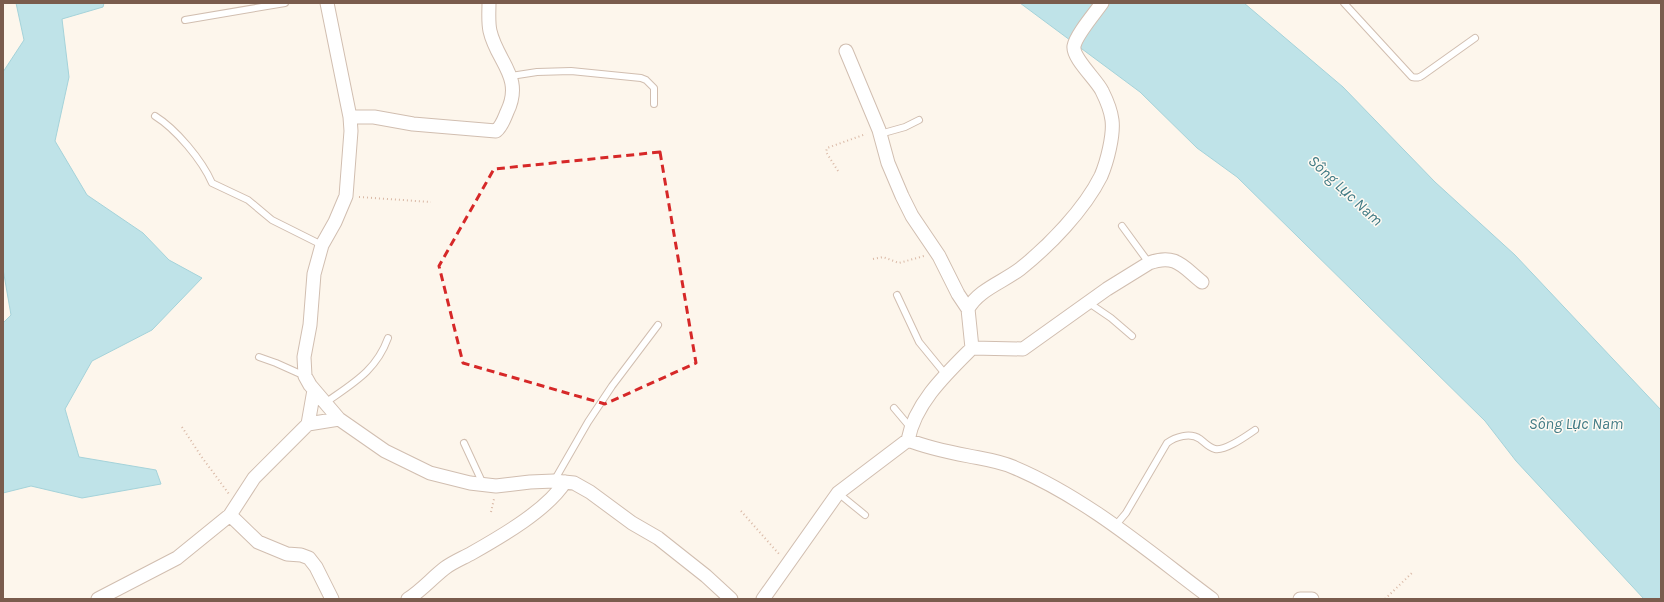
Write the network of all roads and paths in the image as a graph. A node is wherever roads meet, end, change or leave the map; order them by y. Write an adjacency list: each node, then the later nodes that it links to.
1 (285, 3): 6 (lane)
2 (327, 3): 12 (street)
3 (489, 3): 9 (street)
4 (1102, 3): 26 (street)
5 (1344, 3): 7 (lane)
6 (185, 20)
7 (1475, 38)
8 (846, 51): 14 (street)
9 (511, 76): 10 (lane); 12 (street)
10 (654, 104)
11 (155, 116): 19 (lane)
12 (350, 117): 16 (street)
13 (919, 120): 14 (lane)
14 (880, 132): 15 (path); 20 (street)
15 (838, 171)
16 (346, 196): 17 (path); 19 (street)
17 (431, 202)
18 (1122, 226): 22 (lane)
19 (322, 245): 33 (street)
20 (939, 256): 21 (path); 26 (street)
21 (873, 259)
22 (1149, 263): 23 (street); 25 (street)
23 (1202, 282)
24 (897, 295): 32 (lane)
25 (1088, 303): 28 (lane); 30 (street)
26 (968, 309): 30 (street)
27 (658, 325): 43 (lane)
28 (1132, 336)
29 (388, 338): 35 (lane)
30 (972, 348): 32 (street)
31 (259, 357): 33 (lane)
32 (946, 375): 41 (street)
33 (304, 376): 34 (street)
34 (314, 390): 35 (street); 38 (street)
35 (325, 403): 37 (street)
36 (894, 408): 41 (lane)
37 (339, 419): 38 (street); 44 (street)
38 (308, 424): 46 (street)
39 (182, 427): 46 (path)
40 (1255, 430): 49 (lane)
41 (909, 433): 45 (street); 49 (street)
42 (464, 443): 44 (lane)
43 (560, 481): 44 (street); 54 (street); 55 (street)
44 (483, 484)
45 (838, 493): 48 (lane); 50 (street)
46 (234, 510): 52 (street); 53 (street)
47 (741, 510): 50 (path)
48 (865, 515)
49 (1115, 526): 57 (street)
50 (787, 564): 56 (street)
51 (1413, 572): 60 (path)
52 (98, 599)
53 (332, 599)
54 (408, 599)
55 (732, 599)
56 (763, 599)
57 (1212, 599)
58 (1300, 599): 59 (street)
59 (1312, 599)
60 (1385, 599)

